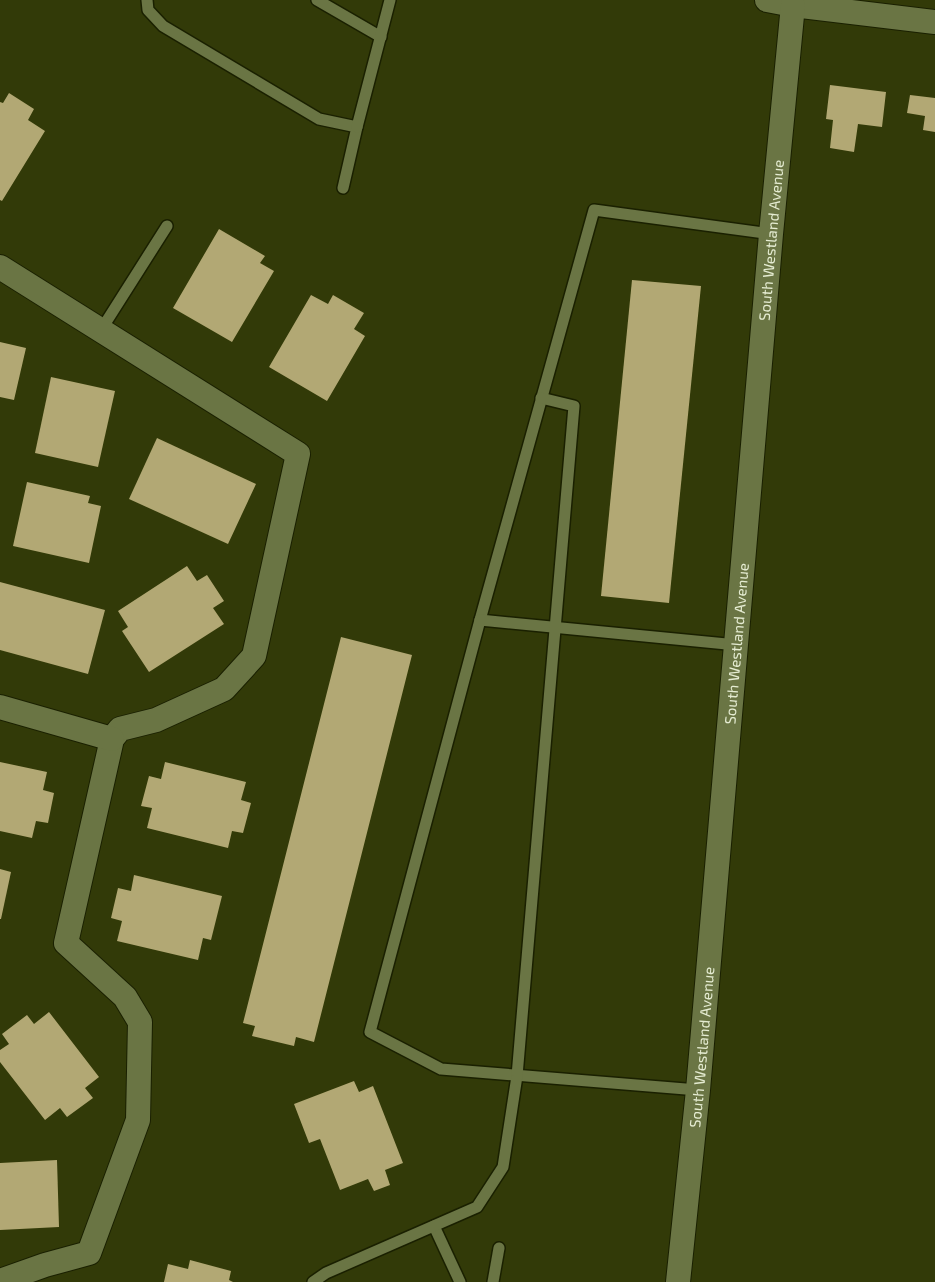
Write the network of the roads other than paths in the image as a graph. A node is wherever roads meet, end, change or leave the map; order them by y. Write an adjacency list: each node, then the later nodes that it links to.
1 (147, 0): 8 (lane)
2 (317, 0): 7 (lane)
3 (390, 0): 7 (lane)
4 (767, 0): 5 (street)
5 (793, 5): 6 (street); 11 (street, South Westland Avenue)
6 (935, 22)
7 (381, 36): 8 (lane)
8 (357, 127): 9 (lane)
9 (343, 188)
10 (167, 226): 13 (lane)
11 (771, 234): 14 (lane); 17 (street, South Westland Avenue)
12 (0, 267): 13 (street)
13 (100, 330): 19 (street)
14 (541, 398): 15 (lane); 16 (lane)
15 (480, 620): 16 (lane); 20 (lane)
16 (554, 628): 17 (lane); 20 (lane)
17 (737, 645): 21 (street, South Westland Avenue)
18 (0, 707): 19 (street)
19 (112, 739): 24 (street)
20 (517, 1076): 21 (lane); 22 (lane)
21 (698, 1090): 28 (street, South Westland Avenue)
22 (434, 1226): 25 (lane); 26 (lane)
23 (500, 1248): 27 (lane)
24 (0, 1281)
25 (314, 1282)
26 (460, 1282)
27 (493, 1282)
28 (678, 1282)

